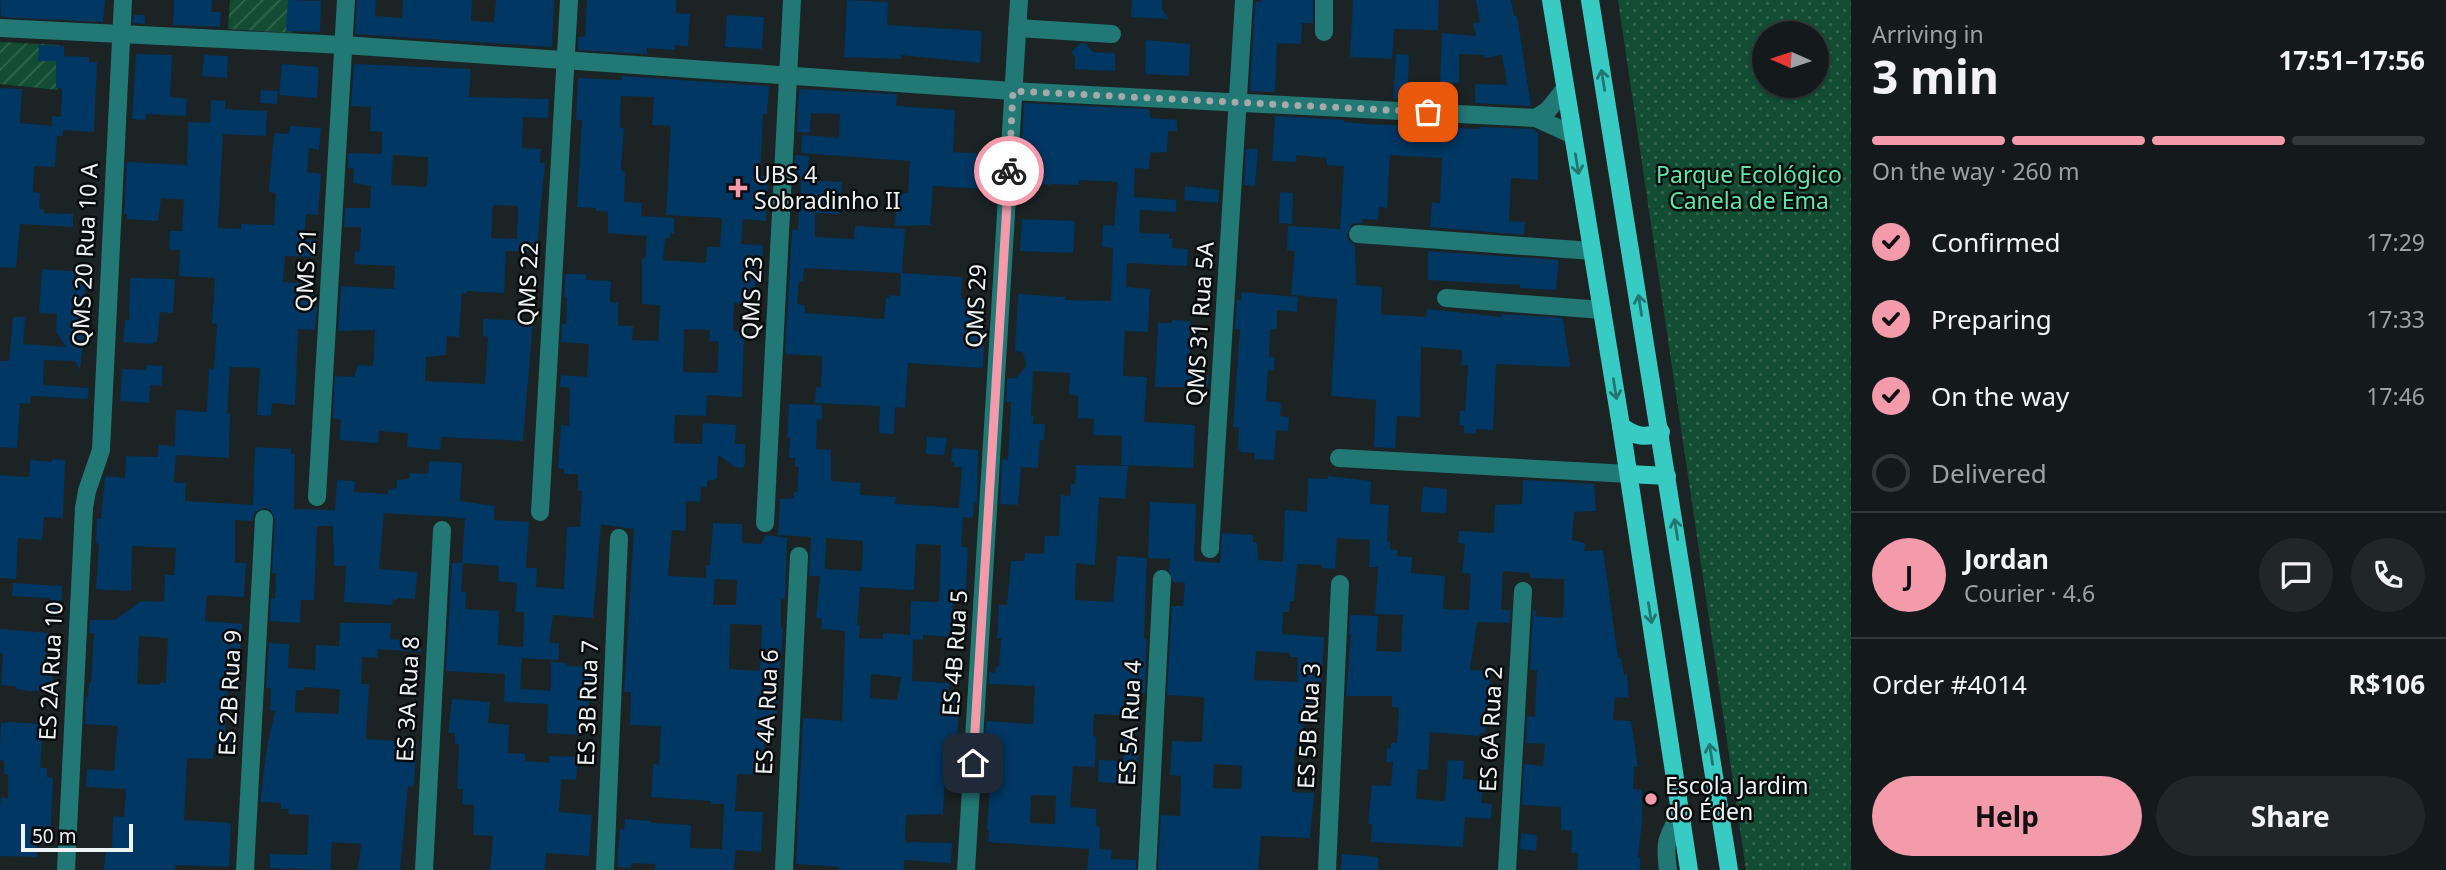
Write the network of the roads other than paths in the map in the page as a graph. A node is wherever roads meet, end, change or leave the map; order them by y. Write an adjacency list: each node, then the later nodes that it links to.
1 (122, 0): 14 (street, QMS 20 Rua 10 A)
2 (346, 0): 15 (street, QMS 21)
3 (569, 0): 16 (street, QMS 22)
4 (792, 0): 17 (street, QMS 23)
5 (1018, 0): 11 (street, QMS 29)
6 (1244, 0): 20 (street, QMS 31 Rua 5A)
7 (1324, 0): 12 (street)
8 (1551, 0): 18 (main road)
9 (1590, 0): 28 (main road, one-way to 9)
10 (0, 28): 14 (street)
11 (1017, 28): 13 (street); 19 (street, QMS 29)
12 (1324, 32)
13 (1112, 34)
14 (121, 35): 15 (street); 32 (street, QMS 20 Rua 10 A)
15 (344, 45): 16 (street); 33 (street, QMS 21)
16 (565, 59): 17 (street); 34 (street, QMS 22)
17 (788, 76): 19 (street); 36 (street, QMS 23)
18 (1565, 89): 21 (street); 22 (main road)
19 (1013, 91): 20 (street); 37 (street, QMS 29)
20 (1239, 102): 21 (street); 40 (street, QMS 31 Rua 5A)
21 (1536, 118): 22 (street)
22 (1573, 135): 24 (main road, one-way to 24)
23 (1358, 234): 24 (street)
24 (1592, 251): 26 (main road)
25 (1446, 298): 26 (street)
26 (1602, 310): 27 (main road, one-way to 27)
27 (1621, 426): 28 (main road); 30 (main road)
28 (1661, 432): 31 (main road)
29 (1339, 458): 30 (street)
30 (1629, 474): 31 (main road); 45 (main road, one-way to 45)
31 (1667, 476): 57 (main road, one-way to 31)
32 (92, 477): 46 (street, ES 2A Rua 10)
33 (317, 497)
34 (540, 512)
35 (264, 519): 47 (street, ES 2B Rua 9)
36 (765, 523)
37 (988, 523): 51 (street, ES 4B Rua 5)
38 (442, 530): 48 (street, ES 3A Rua 8)
39 (619, 538): 49 (street, ES 3B Rua 7)
40 (1210, 549)
41 (799, 556): 50 (street, ES 4A Rua 6)
42 (1162, 579): 52 (street, ES 5A Rua 4)
43 (1340, 584): 53 (street, ES 5B Rua 3)
44 (1523, 591): 54 (street, ES 6A Rua 2)
45 (1681, 812): 55 (street); 56 (main road)
46 (65, 870)
47 (245, 870)
48 (424, 870)
49 (605, 870)
50 (783, 870)
51 (966, 870)
52 (1147, 870)
53 (1327, 870)
54 (1507, 870)
55 (1668, 870)
56 (1689, 870)
57 (1729, 870)

